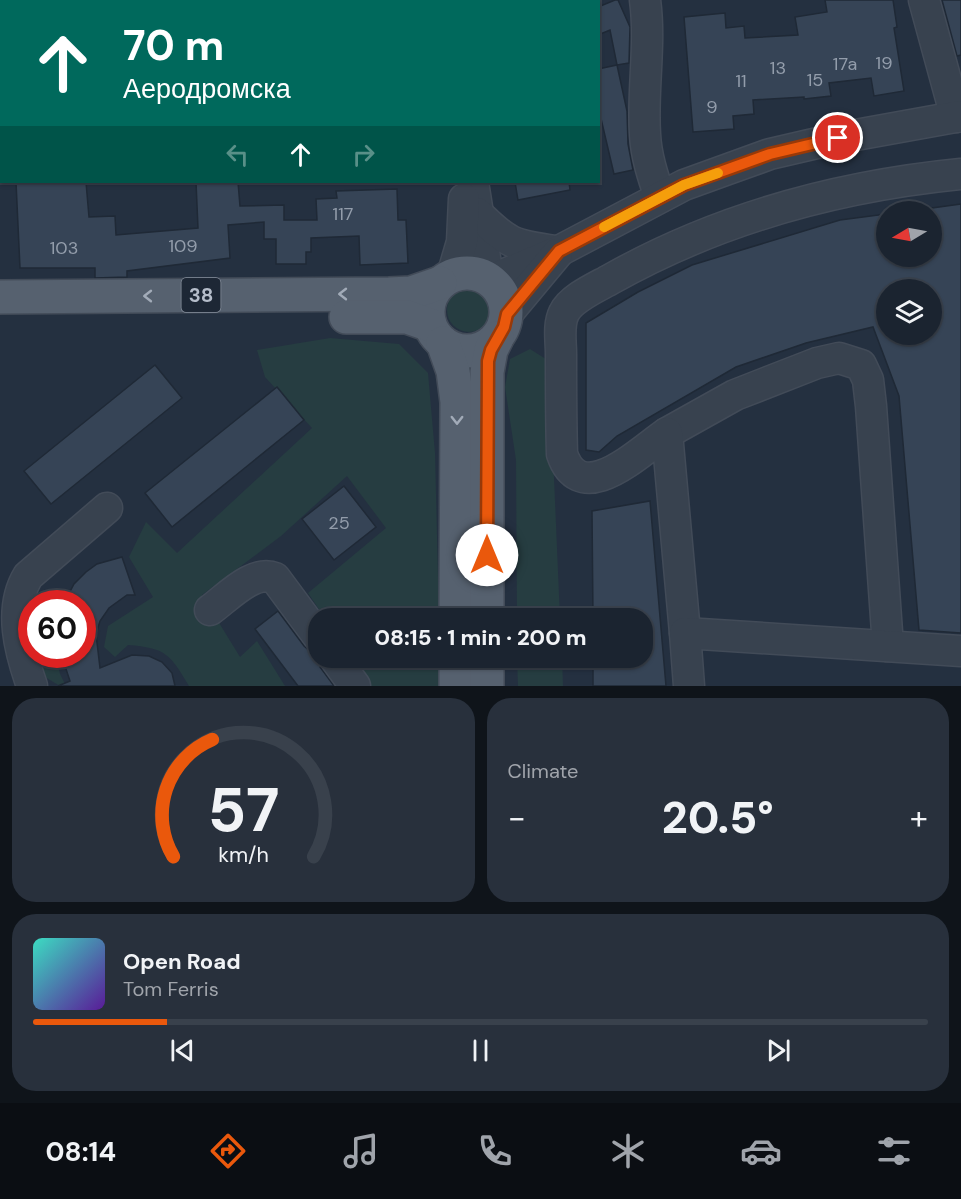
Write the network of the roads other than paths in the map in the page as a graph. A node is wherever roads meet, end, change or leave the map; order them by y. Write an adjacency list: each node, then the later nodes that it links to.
1 (645, 0): 7 (street)
2 (924, 0): 3 (street)
3 (958, 116): 7 (street)
4 (961, 174): 17 (street)
5 (465, 183): 10 (street)
6 (473, 183): 8 (street)
7 (660, 197): 9 (street)
8 (477, 213): 9 (street); 10 (street)
9 (559, 251): 10 (street); 14 (street)
10 (467, 279): 11 (main road, 38, one-way to 11); 14 (main road); 15 (main road)
11 (0, 297)
12 (373, 317): 13 (main road, 38); 15 (main road, 38); 16 (main road)
13 (0, 318)
14 (502, 326): 15 (main road, 38); 20 (main road)
15 (436, 334): 16 (main road)
16 (456, 388): 19 (main road, one-way to 19)
17 (667, 433): 23 (street); 24 (street)
18 (107, 508): 29 (street)
19 (456, 608)
20 (487, 608)
21 (210, 610): 22 (street)
22 (308, 623)
23 (685, 633): 24 (street); 33 (street)
24 (888, 646): 25 (street)
25 (961, 651)
26 (342, 668): 30 (street)
27 (456, 668): 31 (main road)
28 (487, 668): 32 (main road)
29 (31, 686)
30 (356, 686)
31 (456, 686)
32 (487, 686)
33 (689, 686)

